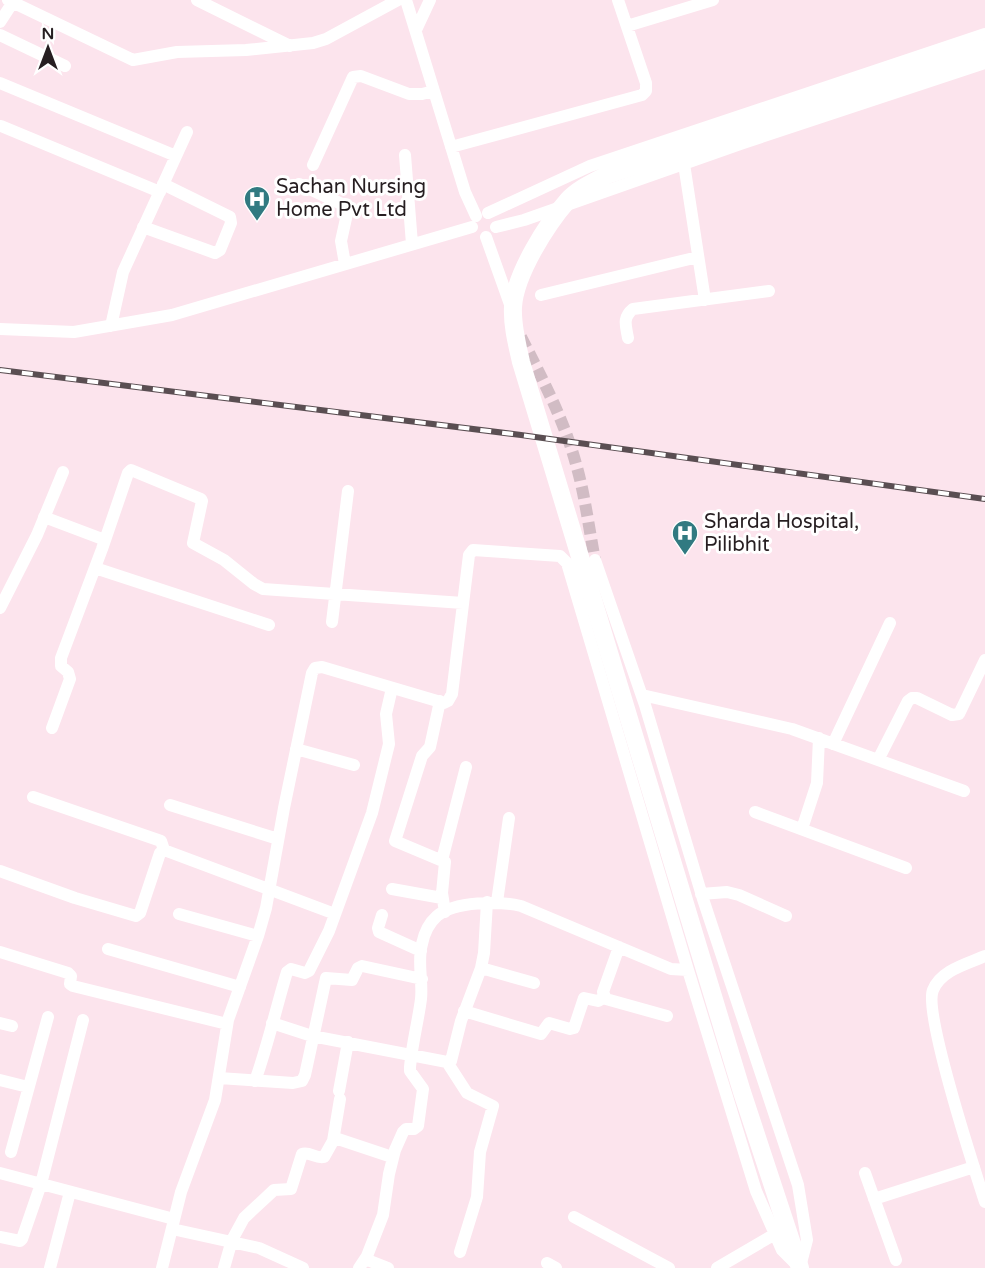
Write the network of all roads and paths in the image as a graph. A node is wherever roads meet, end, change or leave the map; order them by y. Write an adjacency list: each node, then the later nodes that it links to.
1 (196, 0): 13 (street)
2 (398, 0): 13 (street)
3 (406, 0): 10 (street)
4 (430, 0): 10 (street)
5 (618, 0): 9 (street)
6 (712, 0): 9 (street)
7 (10, 1): 8 (street); 13 (street)
8 (0, 22)
9 (627, 26): 21 (street)
10 (416, 30): 18 (street)
11 (0, 34): 16 (street)
12 (985, 34): 28 (street)
13 (292, 47)
14 (985, 49): 137 (highway)
15 (985, 63): 24 (street)
16 (65, 66)
17 (0, 82): 23 (street)
18 (434, 92): 21 (street); 25 (street)
19 (1, 126): 27 (street)
20 (187, 132): 23 (street)
21 (451, 147): 28 (street)
22 (405, 155): 32 (street)
23 (176, 156): 27 (street)
24 (684, 164): 30 (street); 33 (street)
25 (313, 165)
26 (299, 184): 34 (street)
27 (162, 188): 29 (street); 29 (street)
28 (479, 219): 30 (street); 31 (street); 32 (street)
29 (143, 227): 38 (street)
30 (496, 227): 31 (street)
31 (486, 237): 40 (street)
32 (412, 244): 34 (street)
33 (698, 256): 36 (street); 37 (street)
34 (345, 264): 38 (street)
35 (769, 291): 37 (street)
36 (541, 295)
37 (705, 300): 41 (street)
38 (111, 326): 39 (street)
39 (0, 329)
40 (521, 337)
41 (628, 338)
42 (63, 472): 44 (street)
43 (348, 491): 48 (street)
44 (44, 517): 45 (street); 50 (street)
45 (105, 540): 47 (street); 48 (street)
46 (595, 560): 56 (street)
47 (95, 568): 53 (street); 58 (street)
48 (336, 593): 49 (street); 51 (street)
49 (463, 603): 57 (street); 93 (street)
50 (0, 608)
51 (332, 622)
52 (890, 623): 60 (street)
53 (269, 625)
54 (985, 660): 62 (street)
55 (392, 688): 57 (street); 61 (street); 83 (street)
56 (642, 695): 59 (street); 78 (street)
57 (440, 701): 73 (street)
58 (52, 728)
59 (819, 738): 60 (street); 70 (street)
60 (833, 744): 62 (street)
61 (296, 749): 63 (street); 71 (street)
62 (878, 760): 65 (street)
63 (354, 765)
64 (466, 767): 73 (street)
65 (964, 791)
66 (33, 797): 72 (street)
67 (170, 805): 71 (street)
68 (755, 812): 70 (street)
69 (509, 818): 80 (street)
70 (802, 829): 74 (street)
71 (278, 839): 76 (street)
72 (164, 850): 75 (street); 76 (street)
73 (442, 860): 79 (street)
74 (906, 868)
75 (0, 871)
76 (269, 889): 83 (street); 86 (street)
77 (392, 889): 79 (street)
78 (701, 894): 85 (street); 137 (street)
79 (442, 898): 81 (street)
80 (492, 902): 81 (street); 87 (street); 92 (street)
81 (445, 912): 89 (street)
82 (179, 914): 86 (street)
83 (334, 914): 102 (street)
84 (382, 915): 89 (street)
85 (786, 916)
86 (258, 936): 96 (street)
87 (619, 947): 93 (street); 97 (street)
88 (108, 949): 96 (street)
89 (421, 951): 94 (street)
90 (0, 952): 103 (street)
91 (985, 956): 115 (street)
92 (481, 968): 95 (street); 98 (street)
93 (688, 970): 124 (street)
94 (422, 978): 104 (street); 106 (street)
95 (534, 983)
96 (240, 987): 103 (street)
97 (605, 997): 98 (street); 99 (street)
98 (464, 1011): 107 (street)
99 (668, 1016)
100 (48, 1017): 111 (street)
101 (83, 1020): 118 (street)
102 (272, 1023): 104 (street); 110 (street)
103 (227, 1024): 108 (street)
104 (312, 1036): 105 (street); 110 (street)
105 (348, 1042): 106 (street); 112 (street)
106 (411, 1054): 107 (street); 114 (street)
107 (447, 1062): 127 (street)
108 (219, 1078): 110 (street); 123 (street)
109 (0, 1080): 111 (street)
110 (255, 1081)
111 (28, 1087): 113 (street)
112 (333, 1141): 114 (street); 126 (street)
113 (11, 1152)
114 (392, 1157): 129 (street)
115 (979, 1172): 120 (street); 121 (street)
116 (0, 1173): 118 (street)
117 (865, 1173): 120 (street)
118 (41, 1184): 119 (street); 125 (street)
119 (70, 1192): 123 (street); 131 (street)
120 (874, 1199): 128 (street)
121 (985, 1202)
122 (574, 1217): 135 (street)
123 (173, 1224): 126 (street); 132 (street)
124 (775, 1234): 136 (street); 137 (street)
125 (0, 1237)
126 (232, 1240): 130 (street); 133 (street)
127 (460, 1252)
128 (896, 1260)
129 (362, 1263): 134 (street)
130 (299, 1267)
131 (50, 1268)
132 (162, 1268)
133 (224, 1268)
134 (388, 1268)
135 (669, 1268)
136 (717, 1268)
137 (800, 1268)

